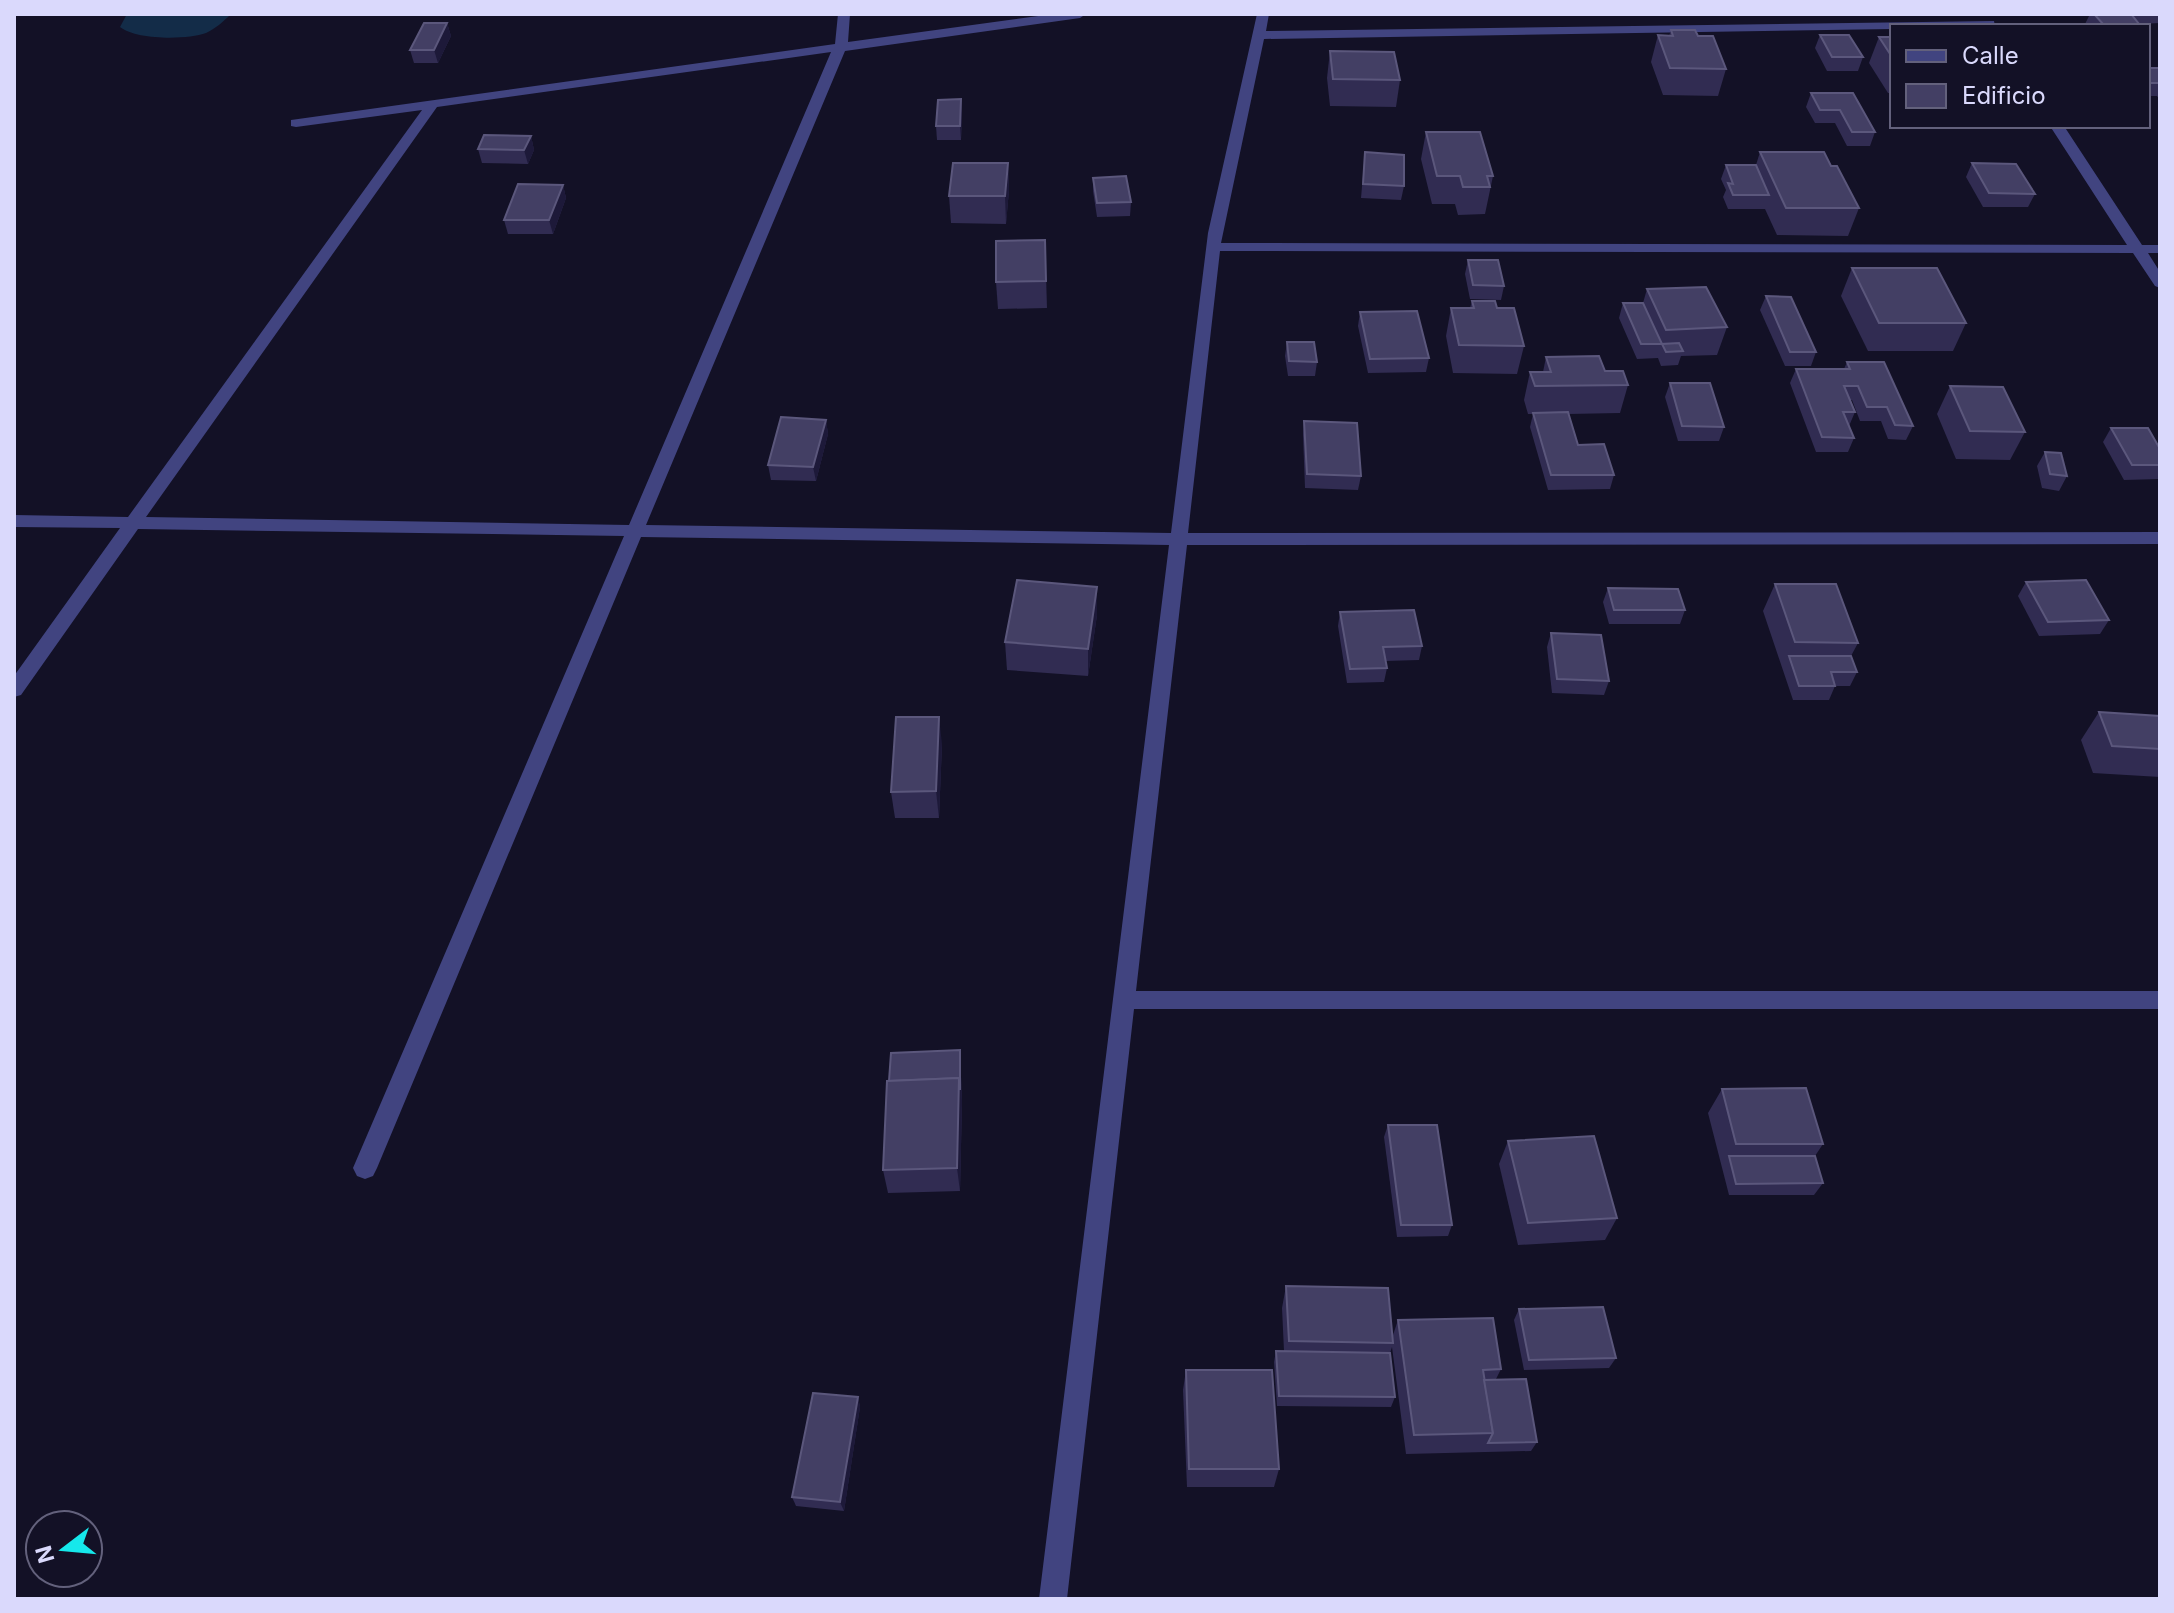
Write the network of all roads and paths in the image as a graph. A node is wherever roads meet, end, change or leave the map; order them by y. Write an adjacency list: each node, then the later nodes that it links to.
1 (844, 14): 6 (lane)
2 (1080, 14): 6 (lane)
3 (1263, 14): 5 (lane)
4 (1988, 21): 5 (lane)
5 (1259, 35): 10 (lane)
6 (841, 45): 7 (lane); 16 (lane)
7 (433, 103): 8 (lane); 15 (lane)
8 (296, 123)
9 (2058, 128): 12 (lane)
10 (1214, 247): 12 (lane); 18 (lane)
11 (2160, 249): 12 (lane)
12 (2138, 250): 13 (lane)
13 (2160, 283)
14 (14, 521): 15 (lane)
15 (134, 523): 16 (lane); 19 (lane)
16 (635, 530): 18 (lane); 22 (lane)
17 (2160, 538): 18 (lane)
18 (1179, 539): 20 (lane)
19 (14, 690)
20 (1125, 1000): 21 (lane); 23 (lane)
21 (2160, 1000)
22 (365, 1168)
23 (1053, 1599)

